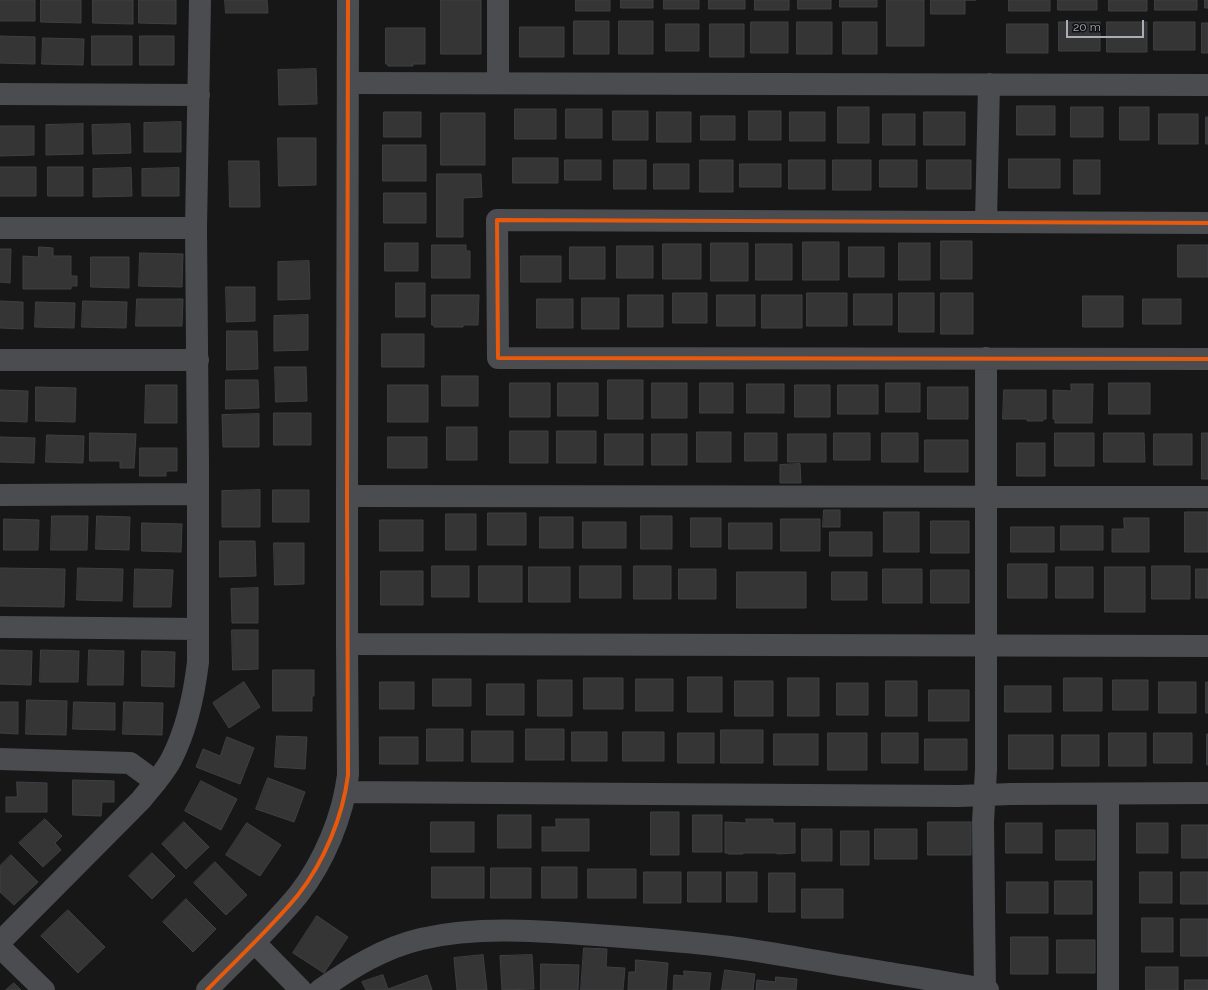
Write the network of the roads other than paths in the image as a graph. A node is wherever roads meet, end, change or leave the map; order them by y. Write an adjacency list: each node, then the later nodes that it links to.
1 (200, 0): 9 (street)
2 (348, 0): 4 (street)
3 (498, 0): 5 (street)
4 (348, 83): 5 (street); 20 (street)
5 (498, 83): 6 (street)
6 (989, 84): 7 (street); 10 (street)
7 (1208, 85)
8 (0, 94): 9 (street)
9 (199, 95): 13 (street)
10 (986, 222): 11 (street); 14 (street)
11 (1208, 223)
12 (0, 228): 13 (street)
13 (196, 228): 16 (street)
14 (986, 358): 17 (street); 21 (street)
15 (0, 360): 16 (street)
16 (198, 360): 18 (street)
17 (1208, 360)
18 (198, 494): 19 (street); 24 (street)
19 (0, 495)
20 (347, 496): 21 (street); 25 (street)
21 (986, 496): 22 (street); 26 (street)
22 (1208, 497)
23 (0, 627): 24 (street)
24 (198, 629): 29 (street)
25 (347, 644): 26 (street); 30 (street)
26 (986, 646): 27 (street); 33 (street)
27 (1208, 646)
28 (0, 758): 29 (street)
29 (156, 782): 34 (street)
30 (346, 792): 33 (street); 35 (street)
31 (1208, 793): 32 (street)
32 (1108, 794): 33 (street); 42 (street)
33 (984, 795): 41 (street)
34 (0, 942)
35 (254, 942): 38 (street); 39 (street)
36 (0, 947): 37 (street)
37 (44, 990)
38 (207, 990)
39 (301, 990)
40 (320, 990): 41 (street)
41 (986, 990)
42 (1108, 990)

